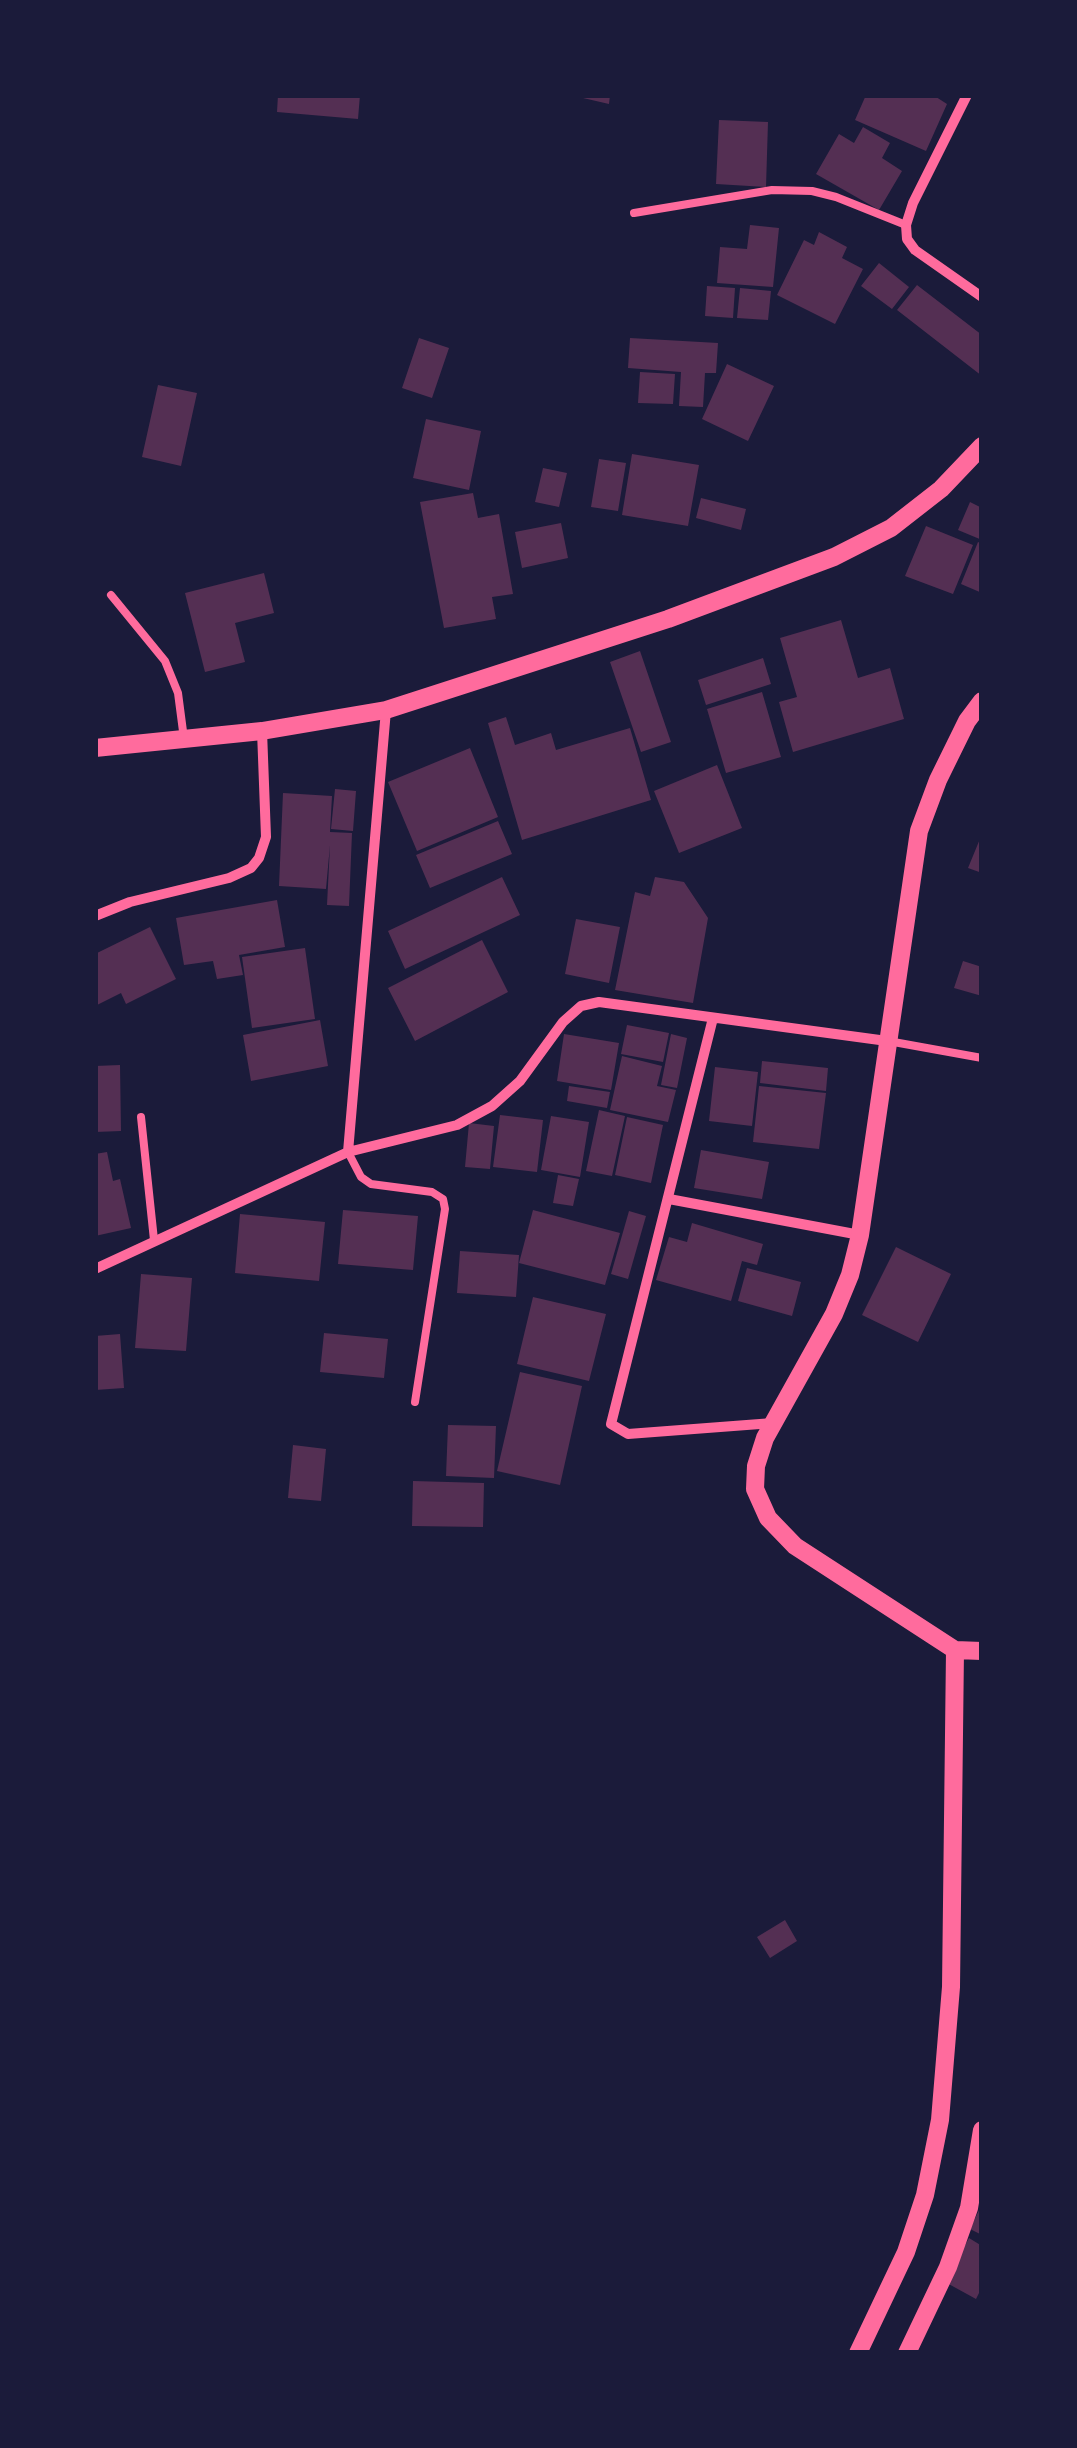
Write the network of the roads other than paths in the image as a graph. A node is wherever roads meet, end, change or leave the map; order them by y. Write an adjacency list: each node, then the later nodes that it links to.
1 (967, 95): 3 (street)
2 (634, 213): 3 (lane)
3 (906, 225): 4 (street)
4 (982, 298)
5 (982, 446): 8 (street)
6 (111, 595): 10 (lane)
7 (982, 701): 14 (street)
8 (386, 710): 9 (street); 17 (street)
9 (262, 731): 10 (street); 12 (street)
10 (184, 738): 11 (street)
11 (95, 748)
12 (95, 916)
13 (713, 1018): 14 (street); 17 (street); 18 (street)
14 (887, 1041): 15 (lane); 19 (street)
15 (982, 1058)
16 (142, 1118): 20 (lane)
17 (348, 1152): 20 (street); 22 (lane)
18 (669, 1198): 19 (street); 23 (street)
19 (860, 1234): 23 (street)
20 (154, 1240): 21 (street)
21 (95, 1268)
22 (415, 1402)
23 (773, 1423): 24 (street)
24 (956, 1650): 25 (street); 27 (street)
25 (982, 1651)
26 (982, 2130): 28 (street)
27 (858, 2353)
28 (907, 2353)

